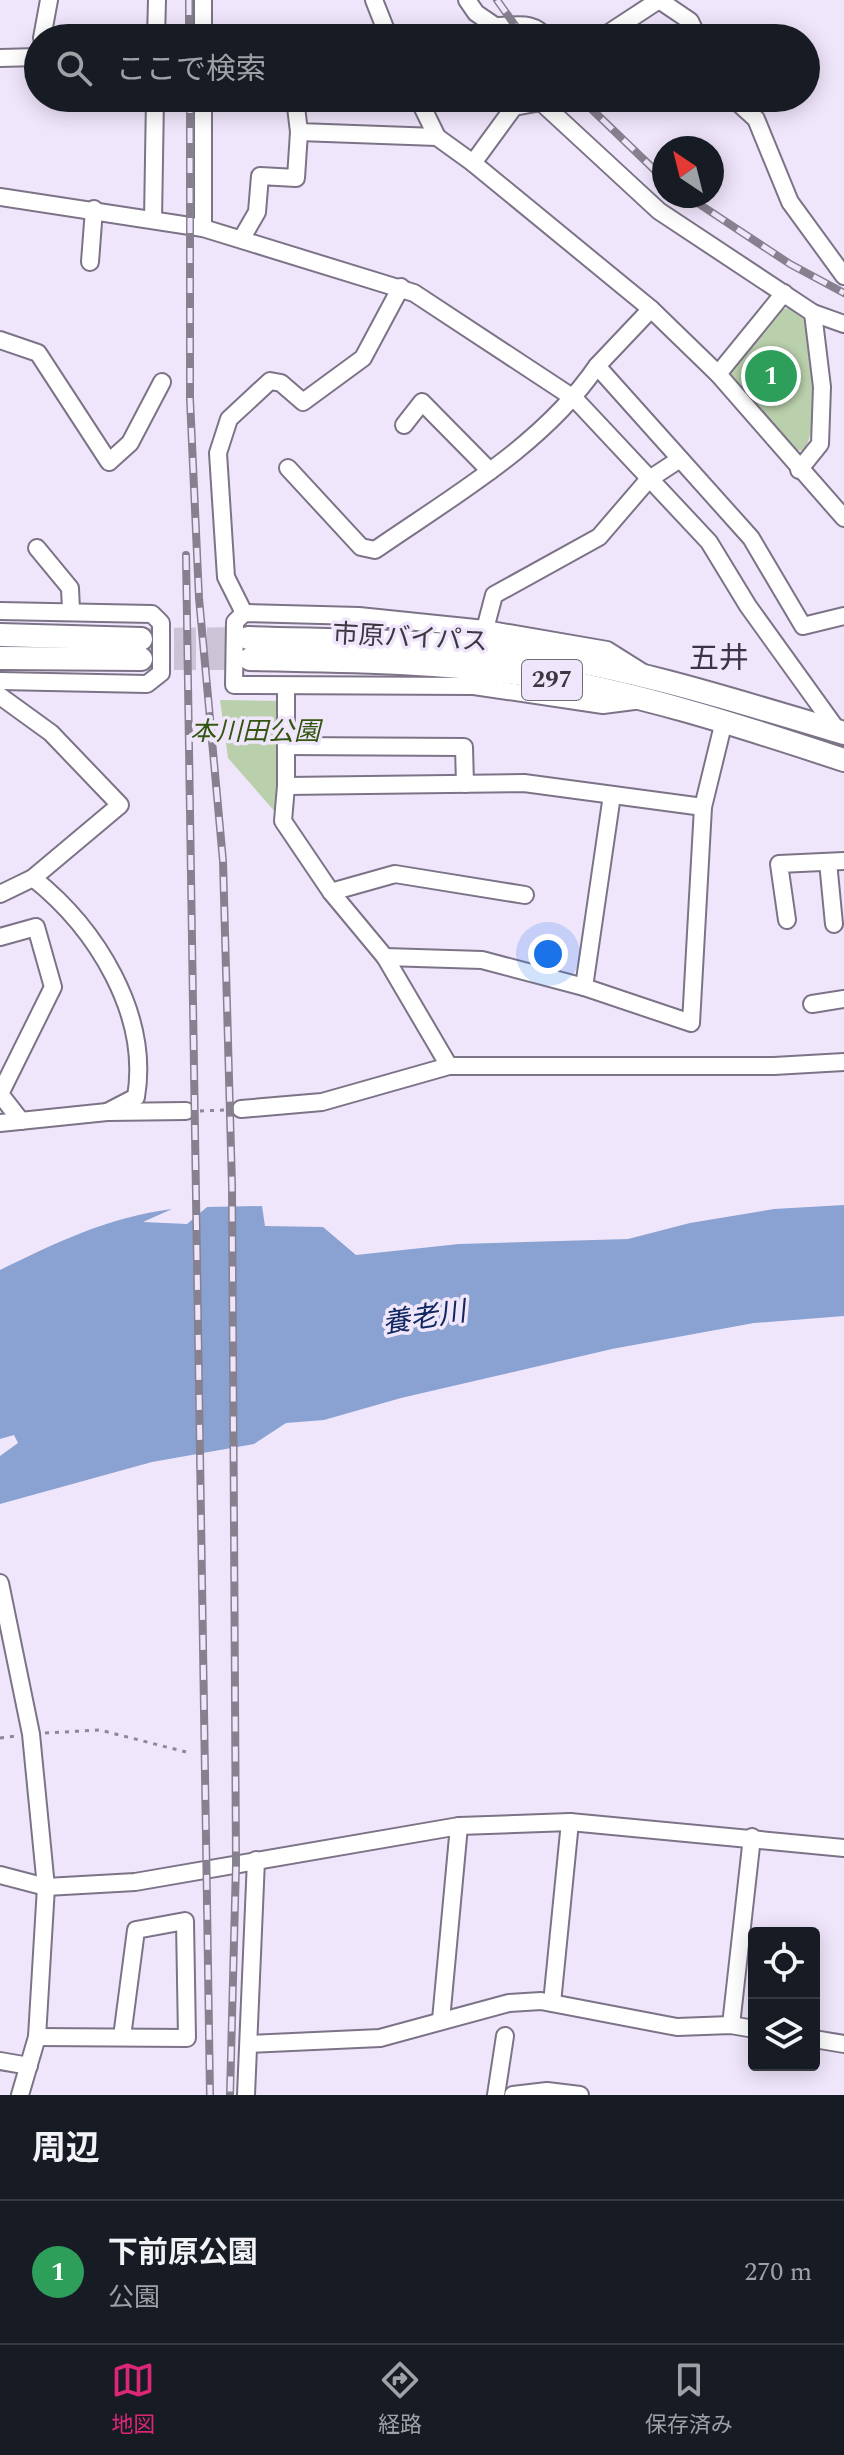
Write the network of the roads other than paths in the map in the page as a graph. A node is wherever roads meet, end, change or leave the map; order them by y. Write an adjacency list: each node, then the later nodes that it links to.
1 (49, 0): 6 (street)
2 (157, 0): 7 (street)
3 (203, 0): 8 (street)
4 (374, 0): 9 (street)
5 (467, 0): 10 (street)
6 (45, 24)
7 (156, 24)
8 (203, 24)
9 (381, 24)
10 (492, 24)
11 (622, 24): 12 (street)
12 (691, 24)
13 (24, 57): 14 (street)
14 (0, 58)
15 (155, 112): 27 (street)
16 (203, 112): 28 (street)
17 (297, 112): 22 (street)
18 (425, 112): 23 (street)
19 (510, 112): 24 (street)
20 (552, 112): 33 (street)
21 (748, 112): 31 (street)
22 (299, 132): 23 (street); 29 (street)
23 (437, 137): 24 (street)
24 (473, 163): 34 (street)
25 (0, 197): 26 (street)
26 (94, 209): 27 (street); 30 (street)
27 (153, 220): 28 (street)
28 (203, 228): 29 (street)
29 (242, 238): 32 (street)
30 (90, 262)
31 (844, 276)
32 (401, 287): 41 (street); 52 (street)
33 (784, 293): 35 (street); 39 (street)
34 (651, 309): 38 (street); 39 (street)
35 (813, 313): 36 (street); 45 (street)
36 (844, 324)
37 (0, 340): 40 (street)
38 (597, 366): 41 (street); 43 (street)
39 (718, 374): 45 (street)
40 (162, 382)
41 (575, 399): 46 (street); 47 (street)
42 (404, 425): 46 (street)
43 (680, 459): 47 (street); 53 (street)
44 (288, 468): 46 (street)
45 (799, 470): 48 (street)
46 (490, 471)
47 (648, 480): 54 (street); 63 (street)
48 (844, 518)
49 (37, 548): 50 (street)
50 (71, 610): 51 (street); 58 (street)
51 (0, 611)
52 (244, 613): 54 (street); 59 (street)
53 (844, 616)
54 (485, 629): 60 (street)
55 (0, 635): 57 (highway)
56 (249, 648): 60 (highway, 市原バイパス / 297)
57 (0, 658)
58 (0, 681)
59 (286, 687): 60 (street); 64 (street)
60 (650, 688): 62 (highway, 市原バイパス / 297); 63 (highway, 市原バイパス / 297)
61 (0, 696): 71 (street)
62 (724, 721): 65 (highway, 市原バイパス / 297); 69 (street)
63 (841, 732)
64 (286, 746): 66 (street); 67 (street)
65 (844, 760)
66 (465, 784): 67 (street); 68 (street)
67 (286, 786): 72 (street)
68 (612, 795): 69 (street); 79 (street)
69 (703, 807): 79 (street)
70 (836, 862): 75 (street); 76 (street)
71 (33, 878): 73 (street); 86 (street)
72 (331, 892): 74 (street); 78 (street)
73 (0, 894)
74 (525, 895)
75 (787, 920)
76 (834, 924)
77 (0, 937): 87 (street)
78 (385, 957): 79 (street); 83 (street)
79 (584, 987)
80 (844, 999): 81 (street)
81 (812, 1004)
82 (844, 1062): 83 (street)
83 (449, 1066): 84 (street)
84 (241, 1109)
85 (190, 1111): 86 (street)
86 (107, 1112): 87 (street)
87 (21, 1121): 88 (street)
88 (0, 1123)
89 (0, 1583): 96 (street)
90 (570, 1822): 91 (street); 92 (street); 97 (street)
91 (459, 1826): 94 (street); 98 (street)
92 (752, 1837): 93 (street); 99 (street)
93 (844, 1848)
94 (256, 1860): 96 (street); 105 (street)
95 (0, 1875): 96 (street)
96 (46, 1887): 102 (street)
97 (552, 2003): 98 (street); 99 (street)
98 (441, 2020): 105 (street)
99 (731, 2025): 100 (street)
100 (748, 2028)
101 (505, 2036): 111 (street)
102 (37, 2037): 103 (street); 108 (street)
103 (122, 2037): 103 (street)
104 (820, 2040): 106 (street)
105 (250, 2044): 110 (street)
106 (844, 2044)
107 (0, 2061): 108 (street)
108 (29, 2066): 109 (street)
109 (20, 2095)
110 (246, 2095)
111 (496, 2095)
112 (513, 2095): 113 (street)
113 (580, 2095)

